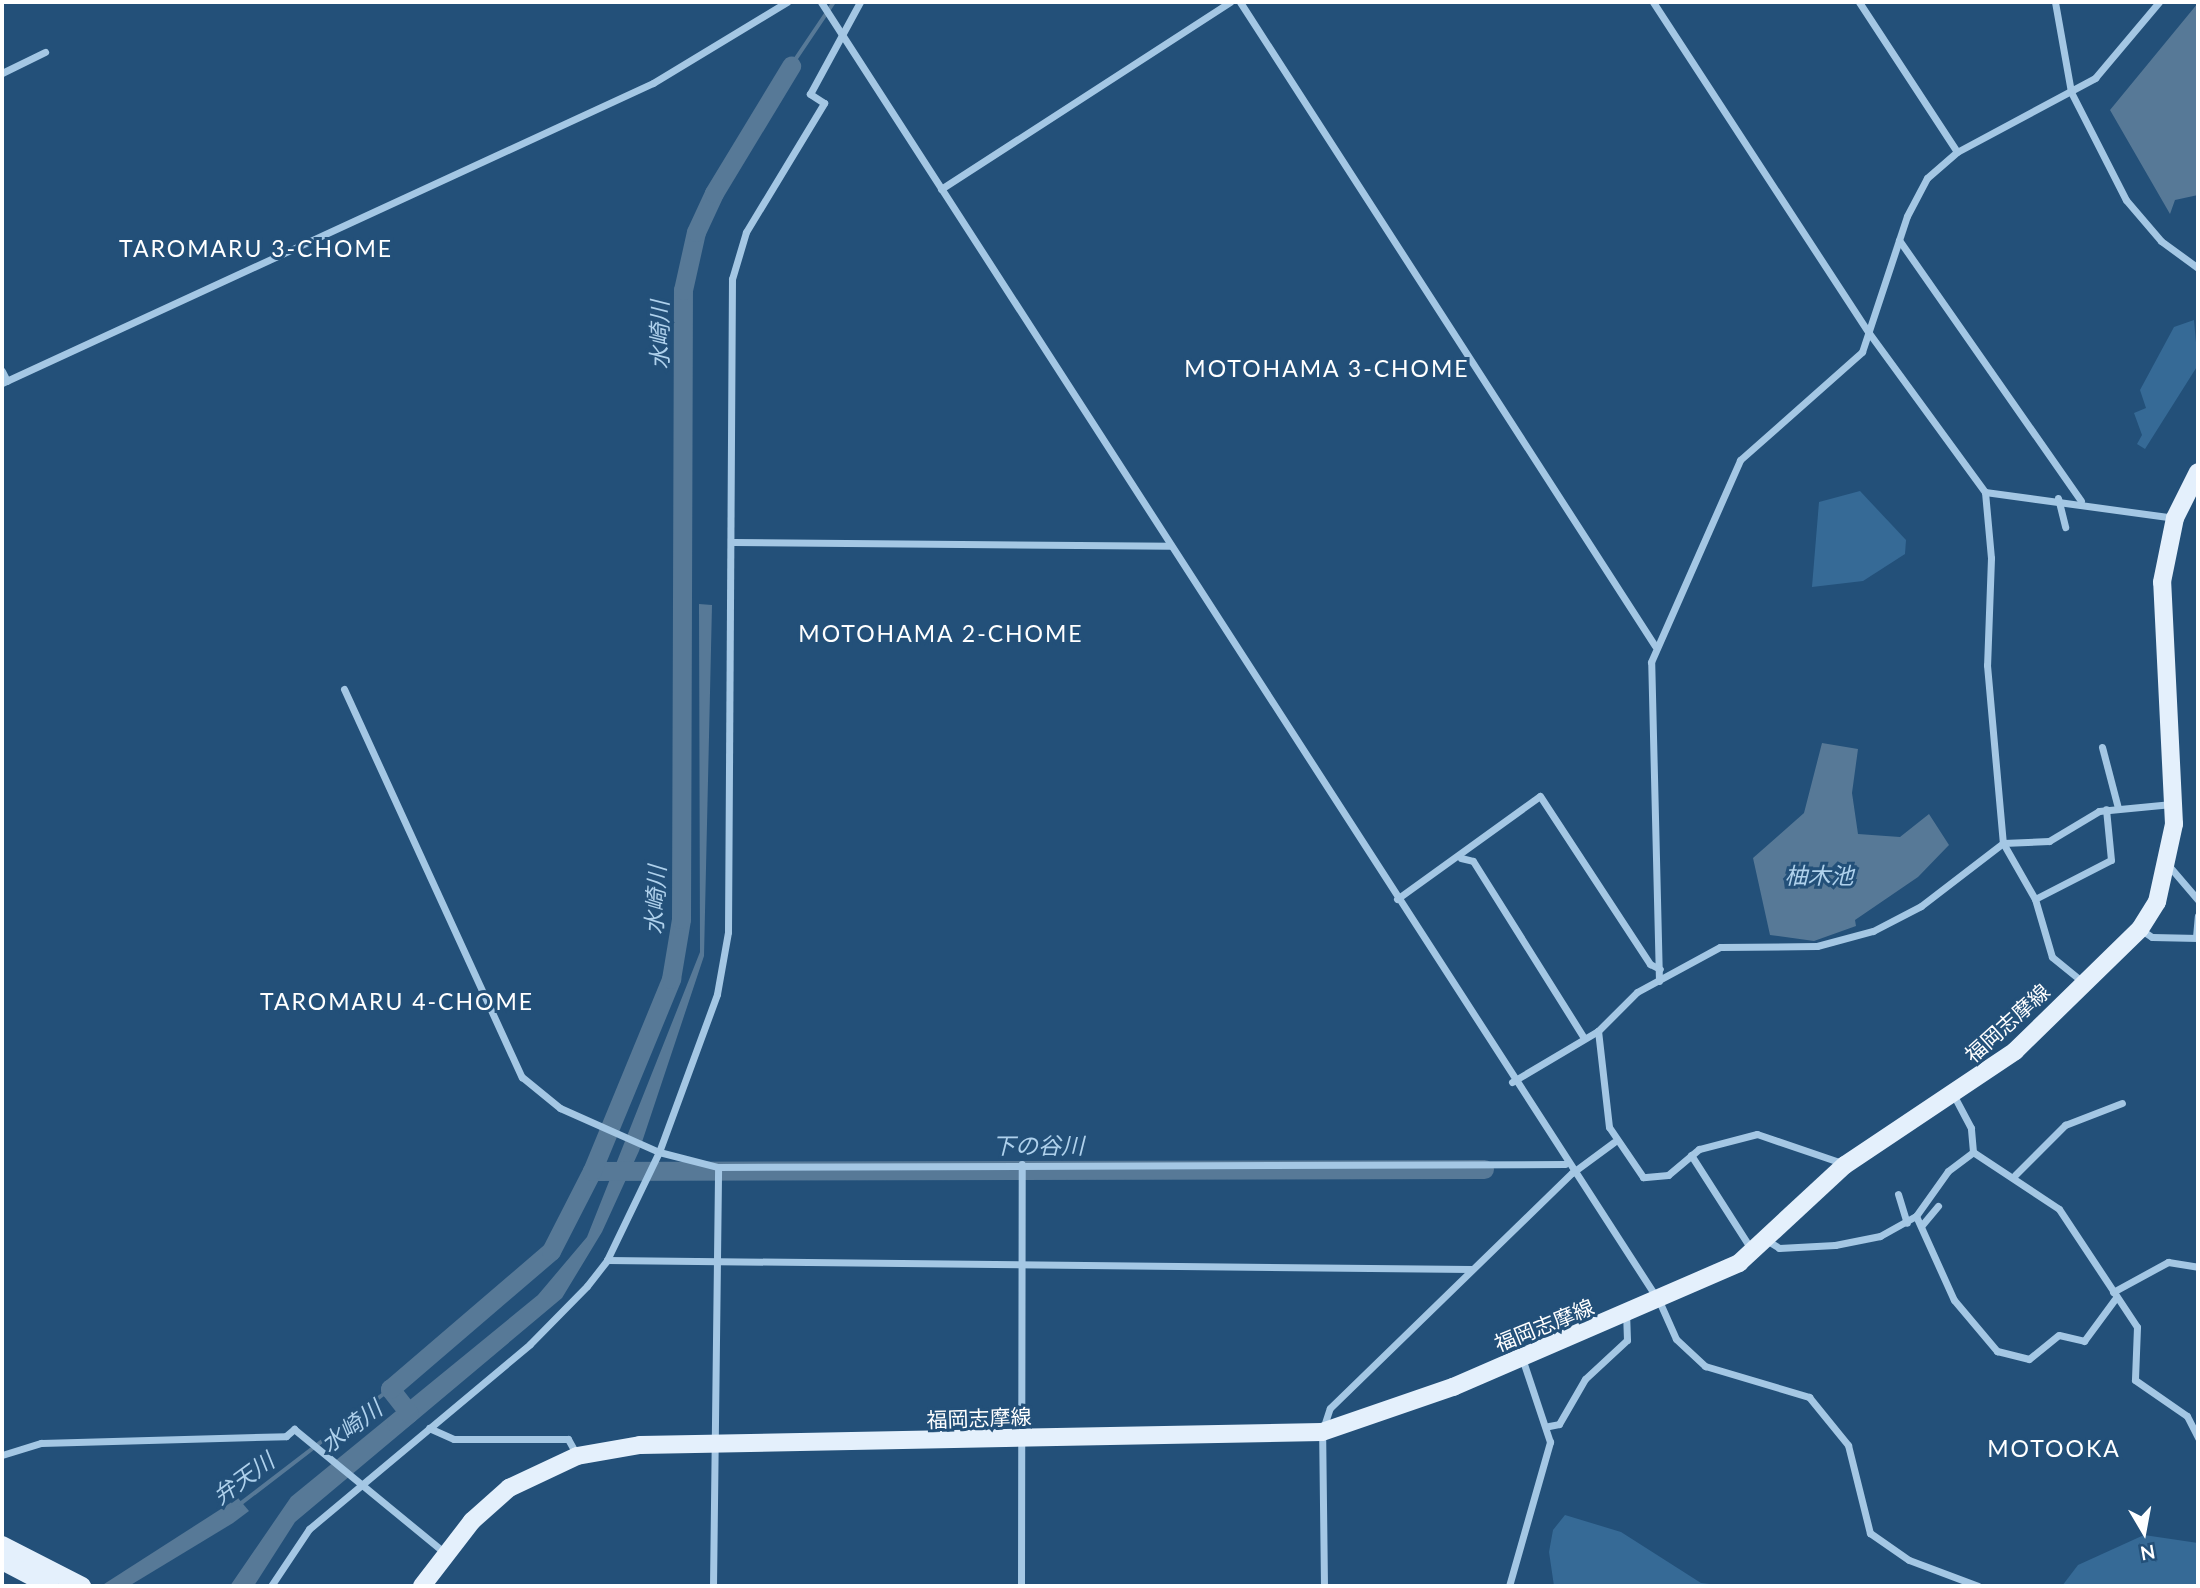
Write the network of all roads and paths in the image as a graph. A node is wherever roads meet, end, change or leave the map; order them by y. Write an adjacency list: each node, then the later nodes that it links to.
1 (787, 2): 20 (street)
2 (821, 2): 10 (street)
3 (860, 2): 10 (street)
4 (1230, 2): 15 (street)
5 (1240, 2): 29 (street)
6 (1653, 2): 18 (street)
7 (1859, 2): 14 (street)
8 (2055, 2): 13 (street)
9 (2159, 2): 13 (street)
10 (843, 36): 15 (street); 27 (street)
11 (45, 52): 12 (street)
12 (2, 73)
13 (2071, 92): 14 (street); 17 (street)
14 (1958, 152): 16 (street)
15 (941, 189): 28 (street)
16 (1899, 240): 18 (street); 24 (street)
17 (2198, 268)
18 (1870, 333): 22 (street); 29 (street)
19 (2, 371): 20 (street)
20 (4, 382)
21 (2198, 472): 25 (main road, 福岡志摩線)
22 (1985, 492): 23 (street); 35 (street)
23 (2058, 498): 24 (street); 26 (street)
24 (2081, 501): 25 (street)
25 (2175, 518): 32 (main road, 福岡志摩線)
26 (2065, 527)
27 (733, 542): 28 (street); 53 (street)
28 (1171, 546): 38 (street)
29 (1655, 646): 44 (street)
30 (344, 689): 53 (street)
31 (2102, 747): 33 (street)
32 (2173, 804): 33 (street); 37 (main road, 福岡志摩線)
33 (2118, 808): 34 (street)
34 (2106, 809): 35 (street); 39 (street)
35 (2003, 844): 39 (street); 45 (street)
36 (1461, 858): 38 (street); 44 (street); 48 (street)
37 (2169, 866): 40 (street); 42 (main road, 福岡志摩線)
38 (1397, 899): 49 (street)
39 (2035, 899): 46 (street)
40 (2198, 899)
41 (2198, 916): 43 (street)
42 (2140, 929): 43 (street); 46 (main road, 福岡志摩線)
43 (2197, 938)
44 (1660, 969): 45 (street)
45 (1660, 981): 47 (street)
46 (2084, 983): 50 (main road, 福岡志摩線)
47 (1598, 1031): 48 (street); 52 (street)
48 (1584, 1038): 49 (street)
49 (1512, 1082): 57 (street)
50 (1954, 1096): 54 (street); 58 (main road, 福岡志摩線)
51 (2122, 1102): 61 (street)
52 (1614, 1142): 55 (street); 60 (street)
53 (656, 1151): 59 (street); 69 (street)
54 (1973, 1152): 61 (street); 64 (street)
55 (1691, 1155): 58 (street); 68 (street)
56 (1022, 1164): 57 (street); 59 (street); 71 (street)
57 (1565, 1164): 60 (street)
58 (1845, 1165): 67 (main road, 福岡志摩線)
59 (718, 1171): 70 (street)
60 (1572, 1174): 73 (street); 75 (street)
61 (2015, 1175): 74 (street)
62 (1898, 1194): 65 (street)
63 (1938, 1206): 66 (street)
64 (1916, 1216): 65 (street); 66 (street)
65 (1907, 1223): 67 (street)
66 (1922, 1225): 74 (street)
67 (1768, 1241): 68 (main road, 福岡志摩線)
68 (1753, 1253): 75 (main road, 福岡志摩線)
69 (607, 1259): 70 (street); 79 (street)
70 (716, 1259): 71 (street); 83 (street)
71 (1024, 1261): 73 (street); 82 (street)
72 (2198, 1266): 74 (street)
73 (1471, 1269): 80 (street)
74 (2114, 1296): 81 (street)
75 (1660, 1303): 76 (main road, 福岡志摩線); 98 (street)
76 (1626, 1316): 77 (main road, 福岡志摩線); 78 (street)
77 (1522, 1358): 78 (street); 80 (main road, 福岡志摩線)
78 (1549, 1426): 97 (street)
79 (429, 1428): 85 (street); 86 (street)
80 (1322, 1432): 82 (main road, 福岡志摩線); 96 (street)
81 (2198, 1438)
82 (1020, 1439): 83 (main road, 福岡志摩線); 95 (street)
83 (714, 1445): 85 (main road, 福岡志摩線); 94 (street)
84 (2, 1455): 86 (street)
85 (577, 1455): 88 (main road, 福岡志摩線)
86 (363, 1484): 88 (street); 92 (street)
87 (2, 1545): 91 (main road)
88 (445, 1553): 93 (main road, 福岡志摩線)
89 (2, 1561): 90 (main road)
90 (50, 1586)
91 (82, 1586)
92 (271, 1586)
93 (422, 1586)
94 (713, 1586)
95 (1021, 1586)
96 (1324, 1586)
97 (1509, 1586)
98 (1978, 1586)

